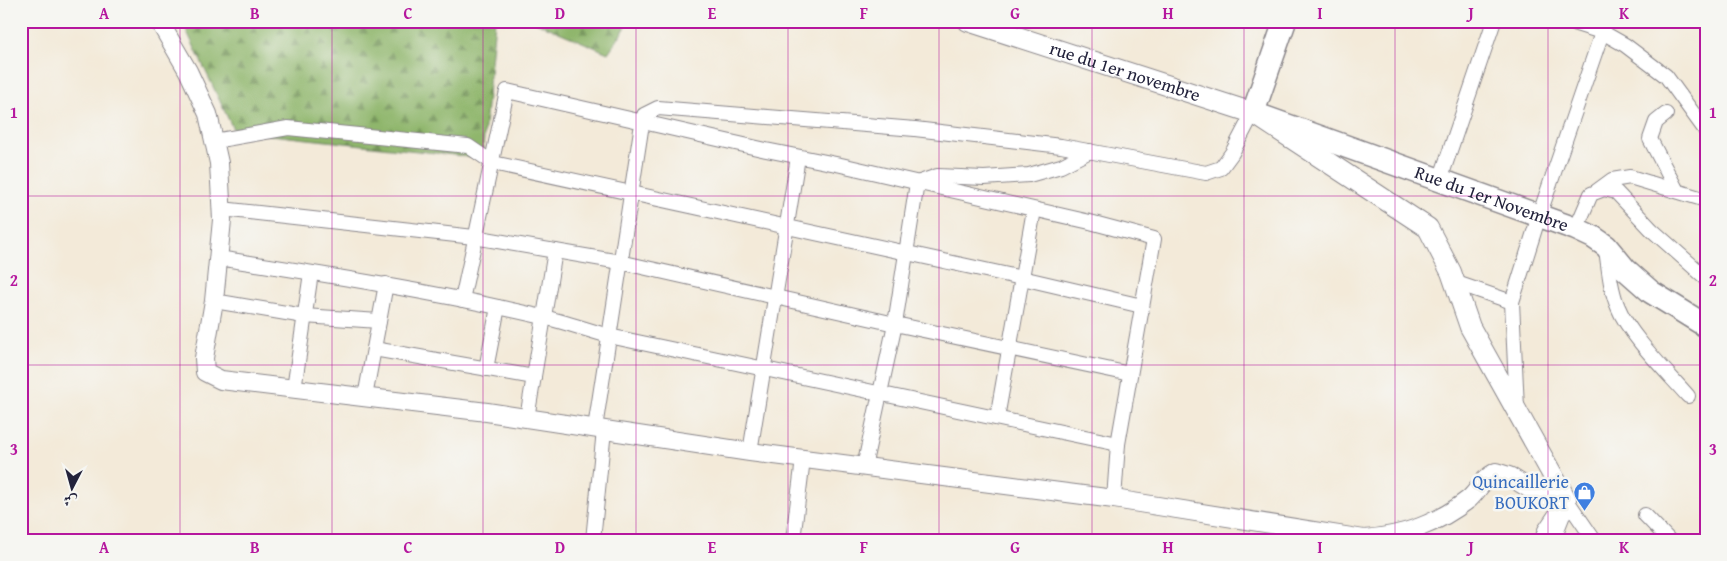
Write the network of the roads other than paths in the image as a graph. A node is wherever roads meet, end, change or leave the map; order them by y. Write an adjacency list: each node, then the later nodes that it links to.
1 (159, 21): 11 (street)
2 (968, 21): 7 (main road, rue du 1er novembre)
3 (1285, 21): 7 (main road)
4 (1494, 21): 15 (street)
5 (1567, 21): 6 (street)
6 (1604, 27): 10 (street); 23 (street)
7 (1253, 113): 12 (street); 15 (main road, Rue du 1er Novembre); 35 (main road, rue du 1er novembre)
8 (1666, 114): 17 (street)
9 (643, 122): 12 (street); 13 (street); 14 (street); 19 (street)
10 (1706, 131)
11 (214, 141): 14 (street); 21 (street)
12 (1090, 151): 16 (street)
13 (798, 157): 16 (street); 24 (street)
14 (492, 163): 19 (street); 26 (street)
15 (1440, 180): 23 (main road, Rue du 1er Novembre)
16 (917, 183): 22 (street); 29 (street)
17 (1677, 191): 18 (street); 20 (street)
18 (1595, 193): 25 (street); 34 (street)
19 (631, 194): 24 (street); 31 (street)
20 (1706, 200)
21 (222, 209): 26 (street); 30 (street)
22 (1034, 210): 33 (street); 41 (street)
23 (1539, 216): 25 (main road, Rue du 1er Novembre); 40 (street)
24 (786, 227): 29 (street); 37 (street)
25 (1576, 229): 27 (main road, Rue du 1er Novembre)
26 (474, 237): 28 (street); 38 (street)
27 (1606, 246): 47 (main road, Rue du 1er Novembre); 57 (street)
28 (555, 251): 31 (street); 44 (street)
29 (907, 254): 33 (street); 46 (street)
30 (218, 258): 32 (street); 39 (street)
31 (620, 262): 37 (street); 48 (street)
32 (311, 273): 36 (street); 43 (street)
33 (1022, 278): 41 (street); 50 (street)
34 (1706, 278)
35 (1454, 282): 40 (street); 59 (main road, rue du 1er novembre)
36 (386, 284): 38 (street); 45 (street)
37 (775, 296): 46 (street); 52 (street)
38 (462, 300): 42 (street)
39 (214, 302): 43 (street); 55 (street)
40 (1512, 302): 59 (street)
41 (1142, 306): 53 (street)
42 (498, 307): 44 (street); 51 (street)
43 (304, 316): 45 (street); 55 (street)
44 (545, 317): 48 (street); 54 (street)
45 (379, 321): 49 (street)
46 (895, 324): 50 (street); 56 (street)
47 (1706, 326)
48 (609, 336): 52 (street); 62 (street)
49 (374, 348): 51 (street); 58 (street)
50 (1009, 349): 53 (street); 61 (street)
51 (486, 369): 54 (street)
52 (763, 369): 56 (street); 64 (street)
53 (1130, 374): 63 (street)
54 (534, 377): 60 (street)
55 (294, 389): 58 (street)
56 (879, 394): 61 (street); 66 (street)
57 (1688, 396)
58 (365, 397): 60 (street)
59 (1518, 410): 68 (main road, rue du 1er novembre)
60 (527, 418): 62 (street)
61 (996, 418): 63 (street)
62 (600, 429): 64 (street); 70 (street)
63 (1118, 444): 67 (street)
64 (750, 452): 65 (street)
65 (804, 459): 66 (street); 71 (street)
66 (864, 467): 67 (street)
67 (1114, 499): 68 (street)
68 (1566, 499): 72 (street); 73 (main road); 74 (street)
69 (1645, 515): 75 (street)
70 (593, 540)
71 (793, 540)
72 (1542, 540)
73 (1553, 540)
74 (1594, 540)
75 (1669, 540)

